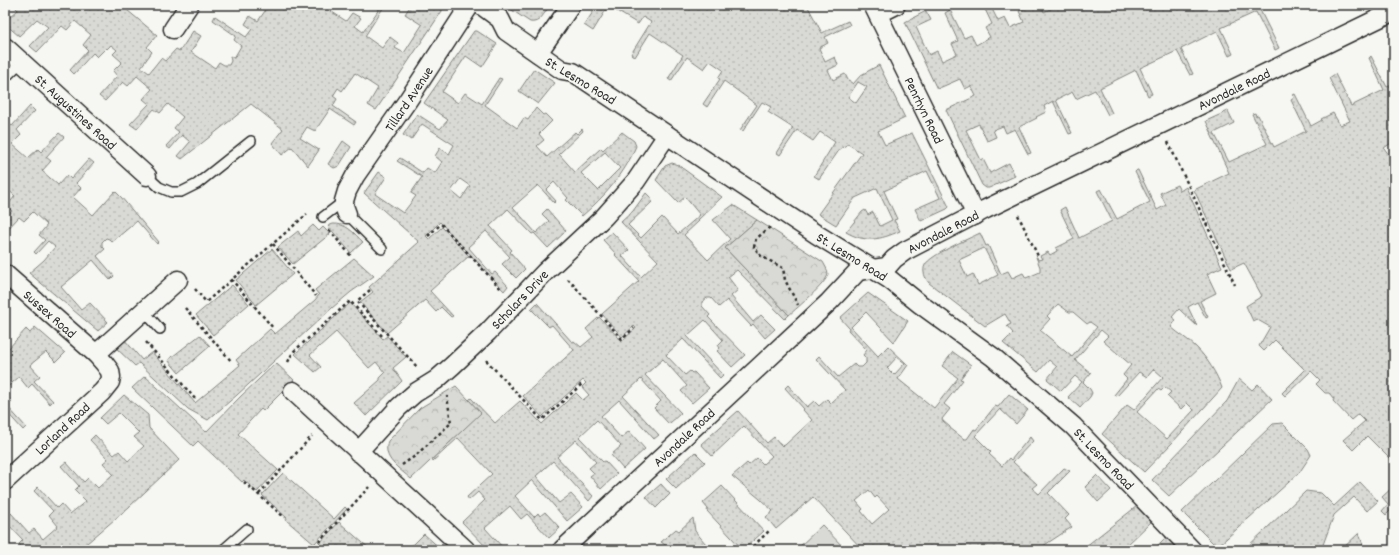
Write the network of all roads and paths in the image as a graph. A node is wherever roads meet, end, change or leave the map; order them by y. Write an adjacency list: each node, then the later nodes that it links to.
1 (189, 5): 8 (street)
2 (470, 5): 18 (street, Tillard Avenue)
3 (481, 5): 10 (street, St. Lesmo Road)
4 (571, 5): 10 (street)
5 (896, 5): 6 (street)
6 (876, 9): 21 (street, Penrhyn Road)
7 (1394, 11): 13 (street, Avondale Road)
8 (173, 29)
9 (5, 47): 11 (street, St. Augustines Road)
10 (538, 53): 14 (street, St. Lesmo Road)
11 (21, 62): 12 (lane); 16 (street, St. Augustines Road)
12 (5, 78)
13 (1160, 125): 17 (street, Avondale Road); 34 (path)
14 (667, 135): 20 (street, St. Lesmo Road); 29 (street, Scholars Drive)
15 (251, 141): 16 (lane)
16 (147, 176)
17 (1009, 198): 21 (street, Avondale Road); 28 (path)
18 (345, 207): 22 (lane); 26 (lane)
19 (312, 210): 25 (path)
20 (782, 211): 30 (street, St. Lesmo Road); 40 (path)
21 (976, 215): 30 (street, Avondale Road)
22 (323, 217)
23 (327, 228): 27 (path)
24 (428, 236): 37 (path)
25 (273, 244): 33 (path); 36 (path)
26 (382, 249)
27 (352, 257)
28 (1039, 258)
29 (554, 264): 37 (street, Scholars Drive); 41 (path)
30 (873, 268): 40 (street, Avondale Road); 69 (street, St. Lesmo Road)
31 (5, 274): 47 (street, Sussex Road)
32 (178, 280): 33 (path); 39 (street)
33 (231, 280): 42 (path)
34 (1235, 285)
35 (370, 290): 51 (path)
36 (316, 296)
37 (515, 303): 46 (street, Scholars Drive)
38 (185, 308): 48 (path)
39 (144, 311): 43 (lane); 47 (street)
40 (810, 319): 67 (street, Avondale Road)
41 (634, 328)
42 (274, 329)
43 (160, 330)
44 (384, 338): 49 (path)
45 (146, 342): 54 (path)
46 (473, 347): 51 (street, Scholars Drive); 52 (path)
47 (96, 354): 50 (street, Sussex Road)
48 (232, 362)
49 (288, 362)
50 (110, 371): 58 (street, Lorland Road)
51 (433, 382): 56 (street, Scholars Drive); 57 (path)
52 (583, 383)
53 (293, 391): 55 (street)
54 (196, 400)
55 (325, 421): 56 (street); 60 (path)
56 (358, 452): 57 (street)
57 (384, 476): 65 (path); 66 (street)
58 (5, 481)
59 (244, 482): 60 (path)
60 (259, 494): 61 (path)
61 (285, 518)
62 (247, 529): 64 (lane)
63 (769, 531): 68 (path)
64 (223, 550)
65 (322, 550)
66 (466, 550)
67 (562, 550)
68 (749, 550)
69 (1192, 550)

